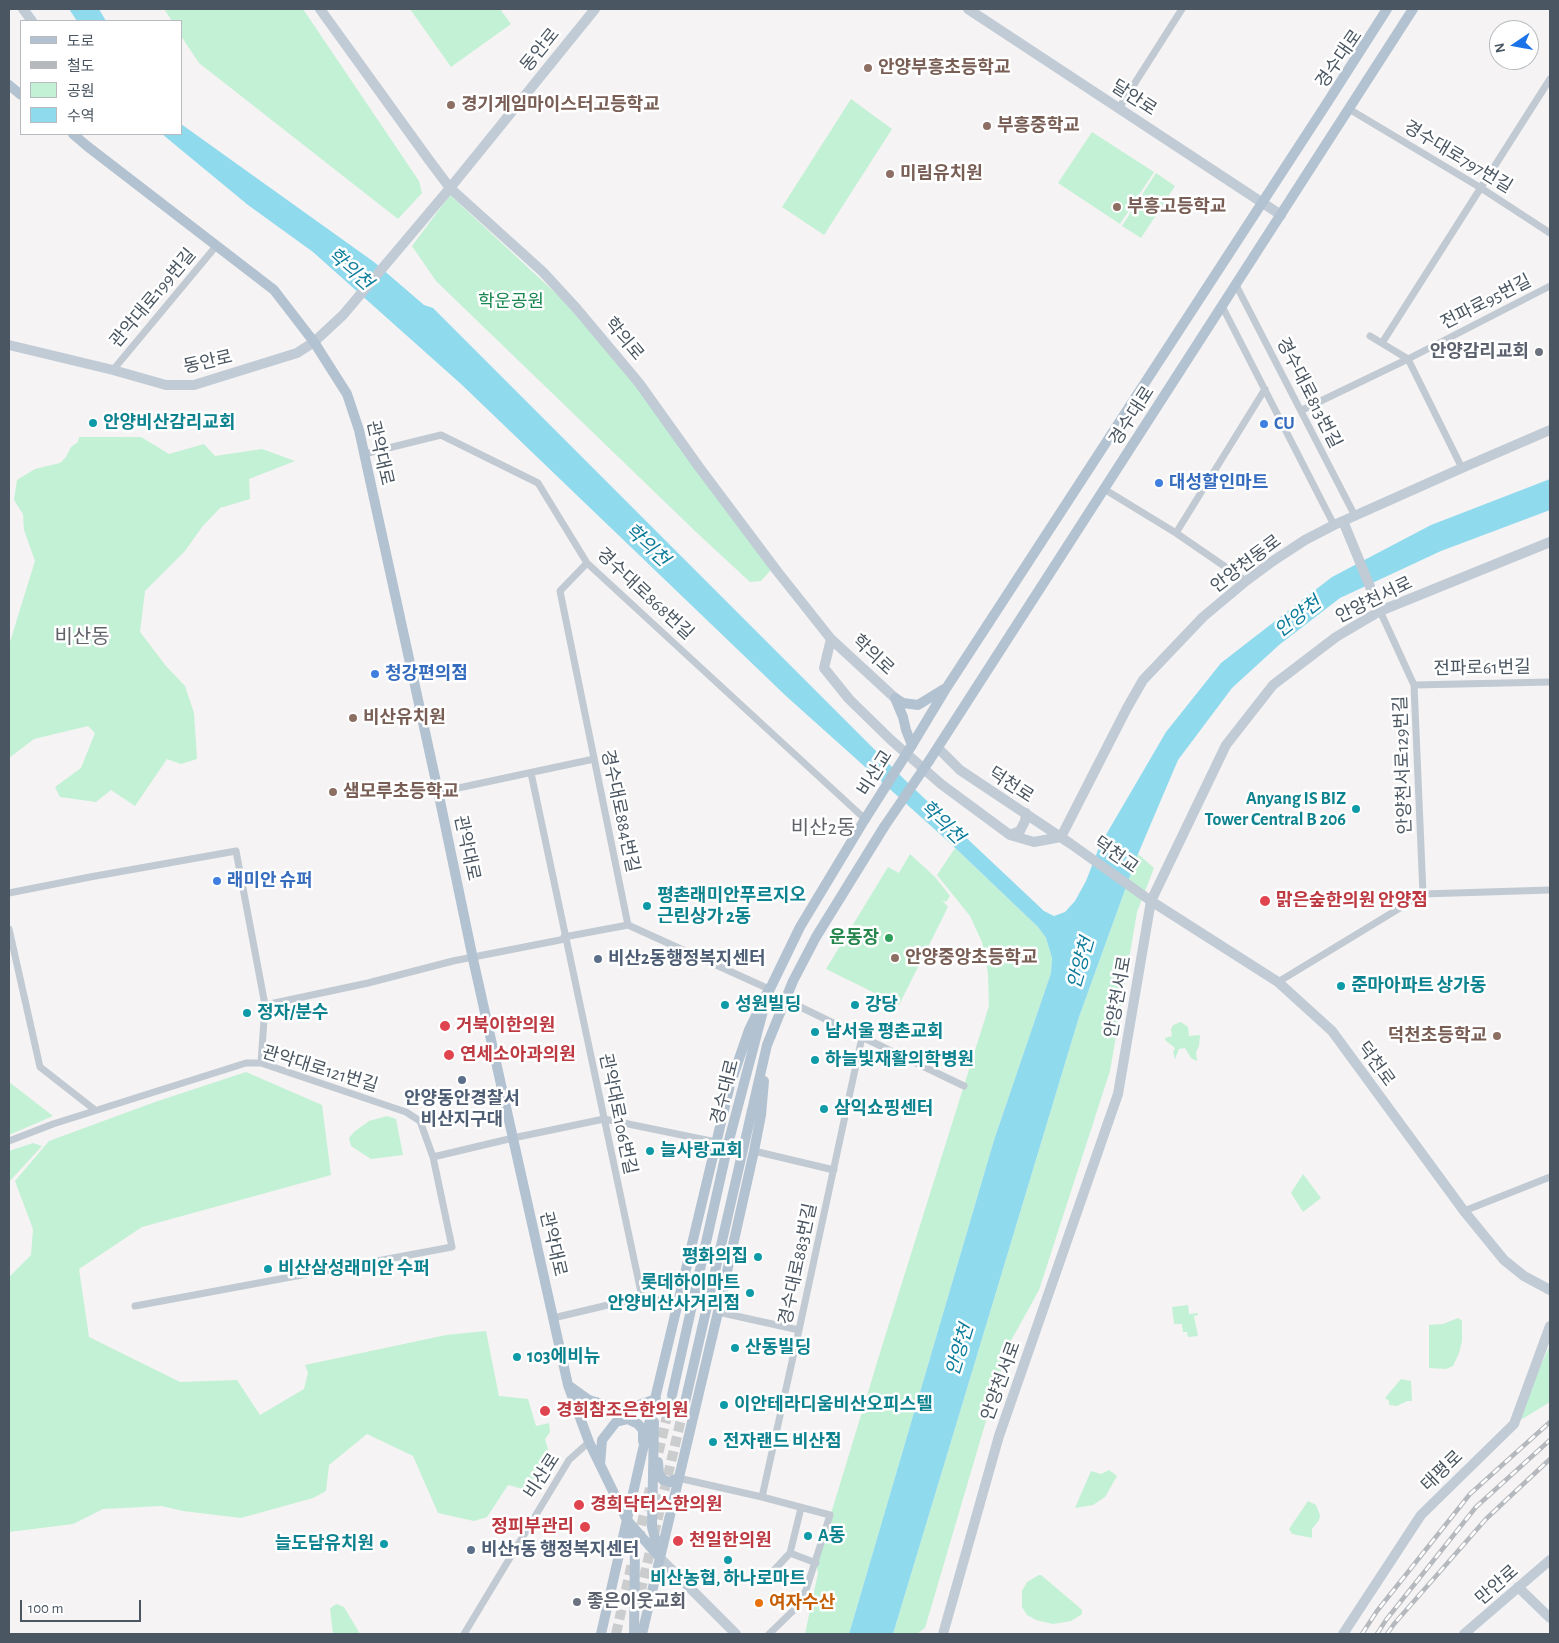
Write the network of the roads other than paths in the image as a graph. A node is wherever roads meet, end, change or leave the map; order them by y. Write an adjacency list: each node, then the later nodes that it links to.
1 (23, 9): 10 (street)
2 (320, 9): 19 (street, 학의로)
3 (595, 9): 19 (street, 동안로)
4 (968, 9): 16 (street, 달안로)
5 (1182, 9): 16 (street)
6 (1387, 9): 15 (main road, 경수대로)
7 (1394, 9): 15 (main road, 경수대로)
8 (1406, 9): 13 (main road, 경수대로)
9 (1413, 9): 13 (main road, 경수대로)
10 (31, 20)
11 (1550, 79): 20 (street)
12 (9, 85): 14 (main road)
13 (1362, 89): 17 (main road, 경수대로)
14 (20, 94)
15 (1327, 103): 21 (main road, 경수대로)
16 (1119, 108): 21 (street, 달안로)
17 (1349, 109): 20 (street, 경수대로797번길); 22 (main road, 경수대로)
18 (75, 135): 24 (main road, 관악대로)
19 (450, 188): 29 (street, 동안로); 47 (street, 학의로)
20 (1480, 188): 23 (street, 경수대로797번길); 30 (street)
21 (1262, 203): 22 (street, 달안로); 50 (main road, 경수대로)
22 (1281, 215): 25 (main road, 경수대로)
23 (1550, 233)
24 (217, 245): 29 (main road, 관악대로); 33 (street, 관악대로199번길)
25 (1236, 285): 27 (main road, 경수대로); 35 (street, 경수대로813번길)
26 (1550, 286): 32 (street, 전파로95번길)
27 (1222, 306): 34 (street, 경수대로813번길); 39 (main road, 경수대로)
28 (1370, 336): 30 (street)
29 (314, 342): 33 (street, 동안로); 37 (main road, 관악대로)
30 (1382, 343): 32 (street)
31 (9, 345): 33 (street, 동안로)
32 (1408, 359): 35 (street, 전파로95번길); 38 (street)
33 (113, 370)
34 (1265, 389): 41 (street, 경수대로813번길); 42 (street, 경수대로813번길)
35 (1302, 410): 40 (street, 경수대로813번길)
36 (1550, 430): 38 (street, 안양천동로)
37 (364, 454): 44 (street, 경수대로868번길); 57 (main road, 관악대로)
38 (1462, 468): 40 (street, 안양천동로)
39 (1104, 489): 42 (street); 53 (main road, 경수대로)
40 (1355, 516): 41 (street, 안양천동로)
41 (1339, 523): 45 (street, 안양천동로); 46 (street)
42 (1176, 533): 45 (street)
43 (1550, 542): 46 (street, 안양천서로)
44 (587, 563): 54 (street, 경수대로884번길); 59 (street, 경수대로868번길)
45 (1246, 581): 62 (street, 안양천동로)
46 (1380, 611): 49 (street, 안양천서로129번길); 68 (street, 안양천서로)
47 (832, 639): 51 (street, 학의로); 61 (street)
48 (1550, 682): 49 (street, 전파로61번길)
49 (1414, 685): 67 (street, 안양천서로129번길)
50 (947, 687): 51 (main road); 52 (main road, 경수대로)
51 (894, 698): 52 (main road)
52 (912, 745): 59 (main road, 비산교, bridge)
53 (938, 748): 55 (main road, 경수대로); 58 (street, 덕천로)
54 (594, 759): 56 (street); 69 (street, 경수대로884번길)
55 (929, 761): 60 (main road, 비산교, bridge)
56 (530, 773): 57 (street); 71 (street, 관악대로106번길)
57 (438, 791): 72 (main road, 관악대로)
58 (1026, 814): 61 (street); 62 (street, 덕천로)
59 (865, 819): 74 (main road, 경수대로)
60 (884, 828): 75 (main road, 경수대로)
61 (1010, 836): 62 (street)
62 (1060, 837): 63 (street, 덕천로)
63 (1071, 844): 65 (street, 덕천교)
64 (1550, 890): 67 (street)
65 (1142, 892): 68 (street, 덕천로)
66 (9, 893): 76 (street)
67 (1423, 894): 73 (street)
68 (1151, 901): 73 (street, 덕천로); 123 (street, 안양천서로)
69 (628, 925): 71 (street); 74 (street)
70 (9, 930): 81 (street)
71 (565, 938): 72 (street); 82 (street, 관악대로106번길)
72 (473, 959): 76 (street); 83 (main road, 관악대로)
73 (1278, 982): 90 (street, 덕천로)
74 (769, 989): 85 (main road); 100 (main road, 경수대로)
75 (784, 999): 77 (street); 78 (main road, 경수대로)
76 (265, 1005): 79 (street)
77 (862, 1037): 80 (street); 88 (street, 경수대로883번길)
78 (766, 1045): 86 (main road); 101 (main road, 경수대로)
79 (261, 1063): 81 (street, 관악대로121번길); 87 (street, 관악대로121번길)
80 (964, 1086)
81 (95, 1110): 84 (street, 관악대로121번길)
82 (604, 1119): 83 (street); 85 (street); 92 (street, 관악대로106번길)
83 (512, 1138): 87 (street); 96 (main road, 관악대로)
84 (9, 1141)
85 (716, 1142): 93 (main road)
86 (754, 1151): 88 (street); 95 (main road)
87 (434, 1157): 94 (street, 관악대로121번길)
88 (834, 1170): 98 (street, 경수대로883번길)
89 (1550, 1177): 90 (street)
90 (1464, 1211): 91 (street, 덕천로)
91 (1550, 1290)
92 (642, 1297): 93 (street); 96 (street)
93 (679, 1304): 102 (main road)
94 (135, 1306)
95 (718, 1312): 98 (street); 106 (main road)
96 (553, 1318): 99 (main road, 관악대로)
97 (1550, 1326): 124 (street, 태평로)
98 (799, 1330): 107 (street, 경수대로883번길)
99 (568, 1385): 102 (main road); 103 (main road, 관악대로)
100 (672, 1395)
101 (686, 1398)
102 (656, 1399): 104 (main road)
103 (589, 1442): 105 (main road, 관악대로); 117 (street, 비산로)
104 (648, 1448): 105 (main road); 106 (main road); 109 (main road); 111 (main road)
105 (600, 1466): 109 (main road, 관악대로)
106 (678, 1478): 107 (street); 111 (main road)
107 (762, 1497): 108 (street)
108 (801, 1508): 110 (street); 113 (street)
109 (627, 1520): 111 (main road, 관악대로); 118 (main road); 119 (main road)
110 (790, 1553): 113 (street); 114 (street)
111 (660, 1558): 120 (main road); 121 (street, 관악대로)
112 (1550, 1560): 115 (street, 만안로)
113 (816, 1563): 122 (street)
114 (764, 1581)
115 (1518, 1587): 116 (street); 125 (street, 만안로)
116 (1550, 1618)
117 (464, 1634)
118 (601, 1634)
119 (634, 1634)
120 (642, 1634)
121 (736, 1634)
122 (769, 1634)
123 (943, 1634)
124 (1343, 1634)
125 (1464, 1634)

